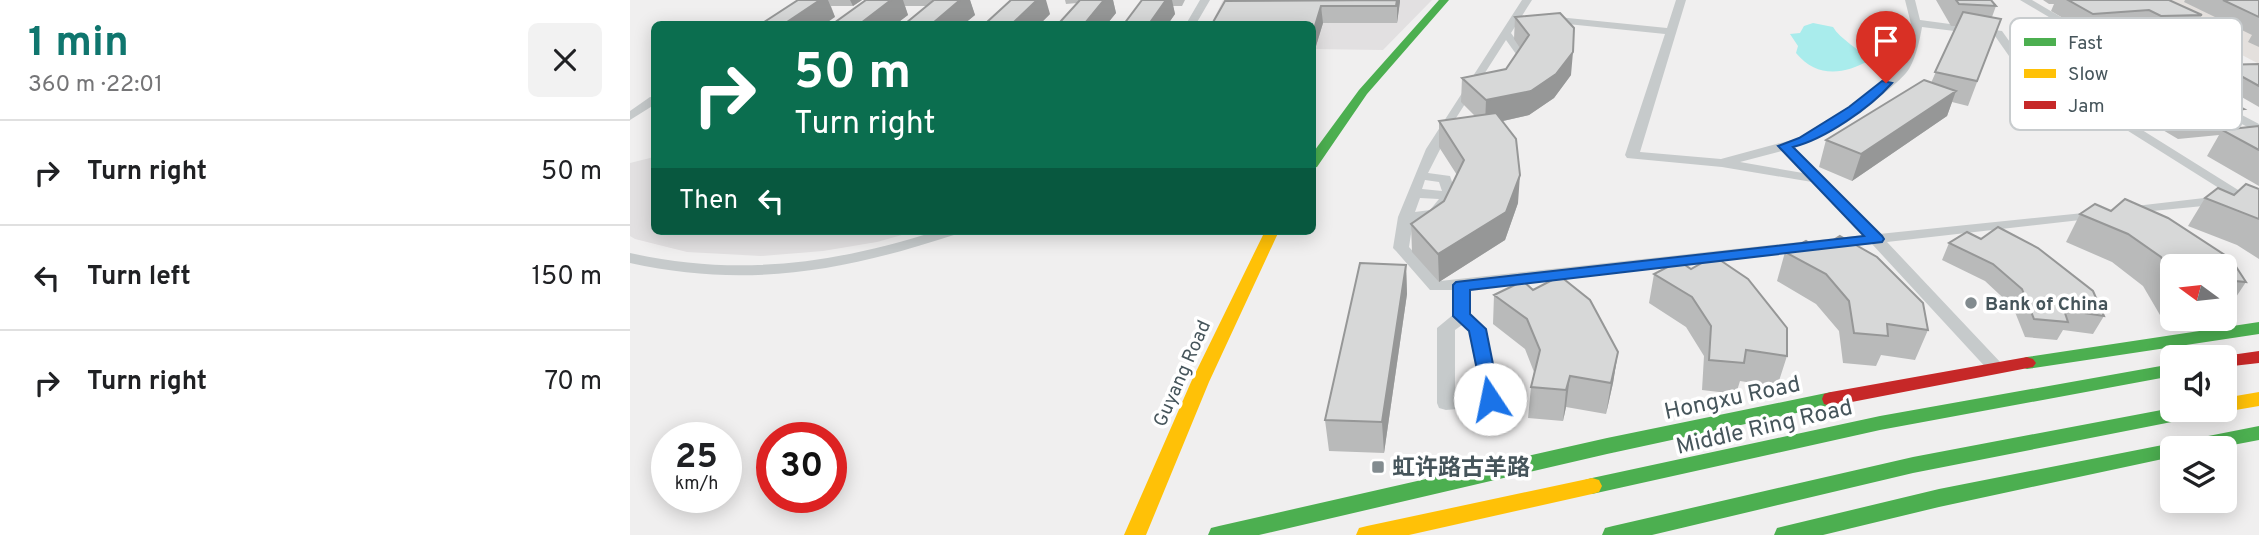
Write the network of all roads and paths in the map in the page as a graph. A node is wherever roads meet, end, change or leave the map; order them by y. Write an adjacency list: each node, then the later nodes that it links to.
1 (1205, 0): 9 (street)
2 (1444, 0): 23 (main road)
3 (1527, 0): 7 (street)
4 (1681, 0): 11 (street)
5 (1910, 0): 10 (street)
6 (2025, 0): 8 (street)
7 (1517, 16): 11 (street); 12 (street)
8 (2057, 18)
9 (1193, 21)
10 (1916, 23): 13 (street); 22 (street)
11 (1671, 32): 24 (street)
12 (1506, 33): 14 (street); 15 (street)
13 (2010, 50)
14 (1487, 59): 15 (street); 16 (street)
15 (1516, 62): 16 (street)
16 (1470, 84): 25 (street)
17 (651, 102): 18 (street)
18 (630, 116)
19 (2242, 120): 20 (street)
20 (2259, 129)
21 (2135, 130): 32 (street)
22 (1784, 146): 24 (street); 26 (street)
23 (1316, 158)
24 (1721, 163): 26 (street)
25 (1422, 176): 27 (street); 28 (street)
26 (1817, 179): 32 (street)
27 (1415, 193): 28 (street); 29 (street)
28 (1450, 196): 29 (street)
29 (1405, 217): 34 (street)
30 (941, 235): 33 (street)
31 (1270, 235): 47 (main road, Guyang Road)
32 (1876, 239): 34 (street); 39 (street)
33 (630, 258)
34 (1461, 285): 35 (street)
35 (1462, 316): 35 (street)
36 (2259, 328): 39 (main road, Hongxu Road)
37 (2259, 357): 38 (main road)
38 (2237, 360)
39 (1996, 368): 48 (main road, Hongxu Road)
40 (2160, 372): 49 (main road, Middle Ring Road)
41 (2259, 399): 42 (main road)
42 (2237, 403)
43 (2160, 417): 50 (main road)
44 (2259, 433): 45 (main road)
45 (2237, 437)
46 (2160, 451): 51 (main road)
47 (1135, 535)
48 (1219, 535)
49 (1367, 535)
50 (1613, 535)
51 (1786, 535)

